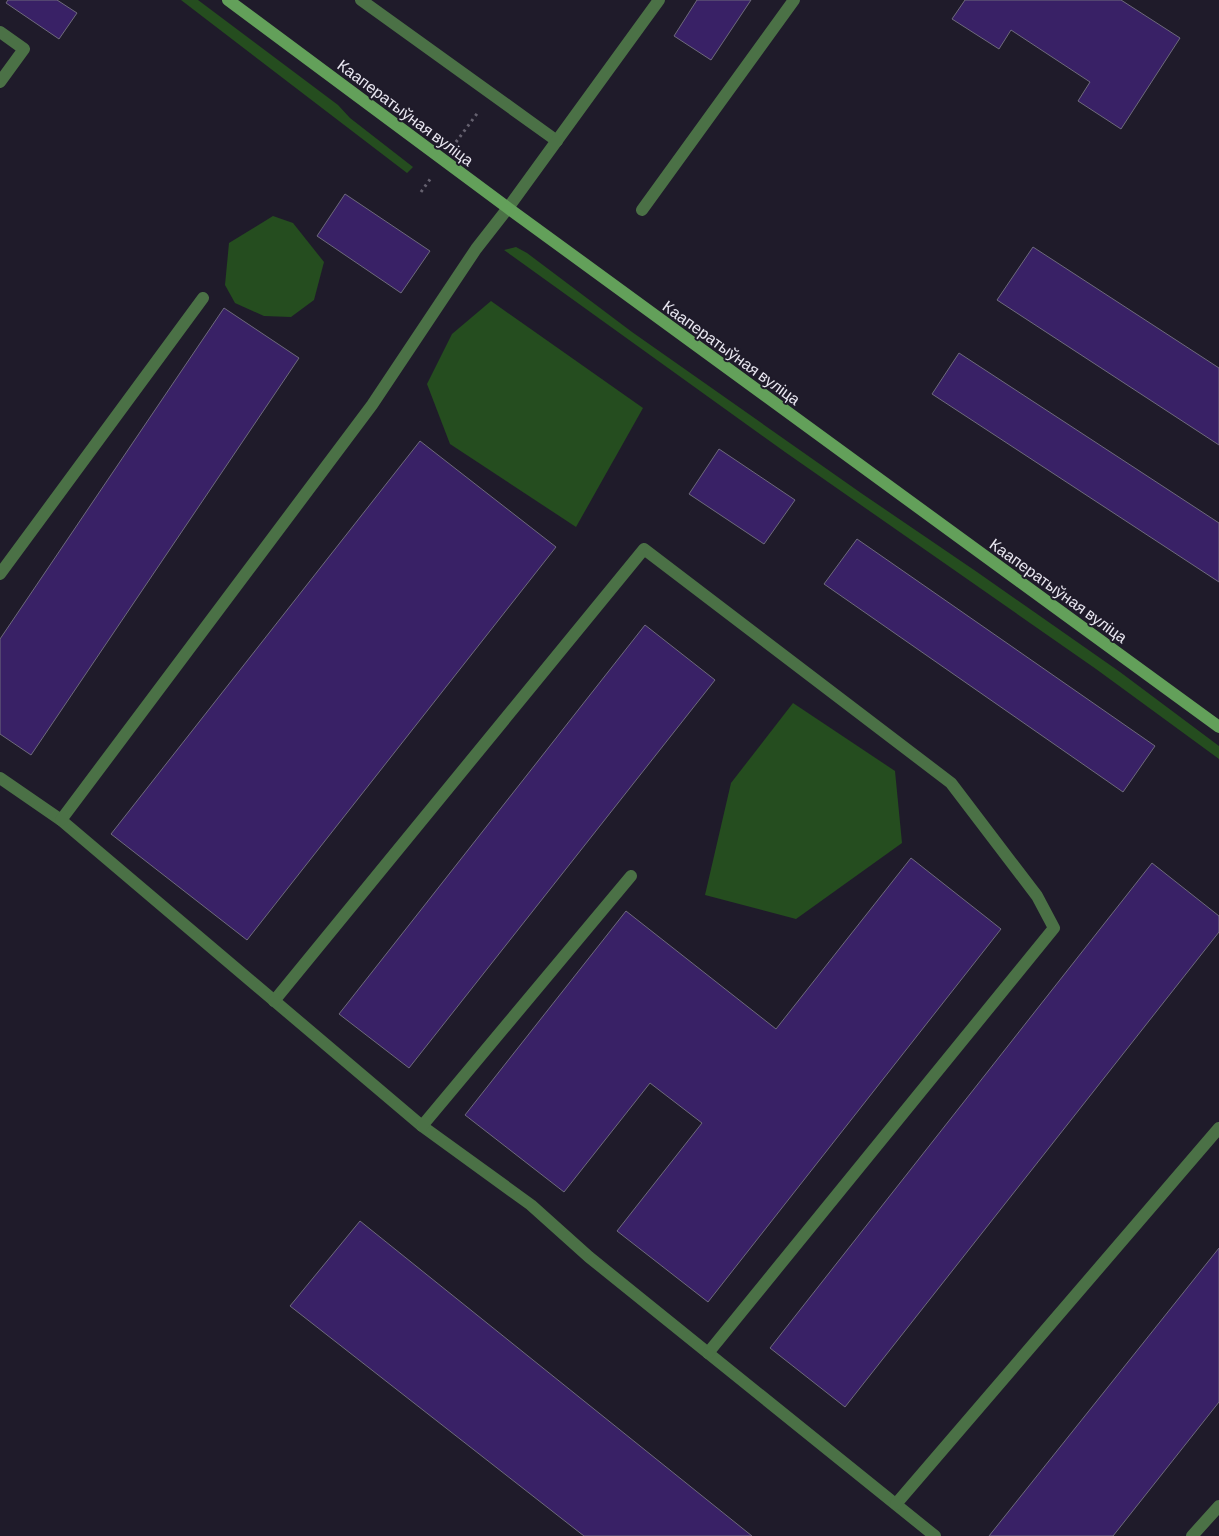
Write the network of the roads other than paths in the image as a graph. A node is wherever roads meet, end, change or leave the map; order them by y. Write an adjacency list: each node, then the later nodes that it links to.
1 (228, 0): 8 (main road, Кааператыўная вуліца)
2 (361, 0): 7 (street)
3 (659, 0): 7 (street)
4 (794, 0): 9 (street)
5 (0, 32): 6 (street)
6 (0, 82)
7 (557, 141): 8 (street)
8 (508, 208): 12 (main road, Кааператыўная вуліца); 14 (street)
9 (642, 210)
10 (203, 298): 11 (street)
11 (0, 574)
12 (1219, 727)
13 (0, 778): 14 (street)
14 (61, 820): 16 (street)
15 (630, 876): 17 (street)
16 (274, 1001): 17 (street); 19 (street)
17 (422, 1126): 19 (street)
18 (1219, 1128): 20 (street)
19 (708, 1353): 20 (street)
20 (896, 1504): 22 (street)
21 (1219, 1506): 23 (street)
22 (935, 1536)
23 (1192, 1536)

